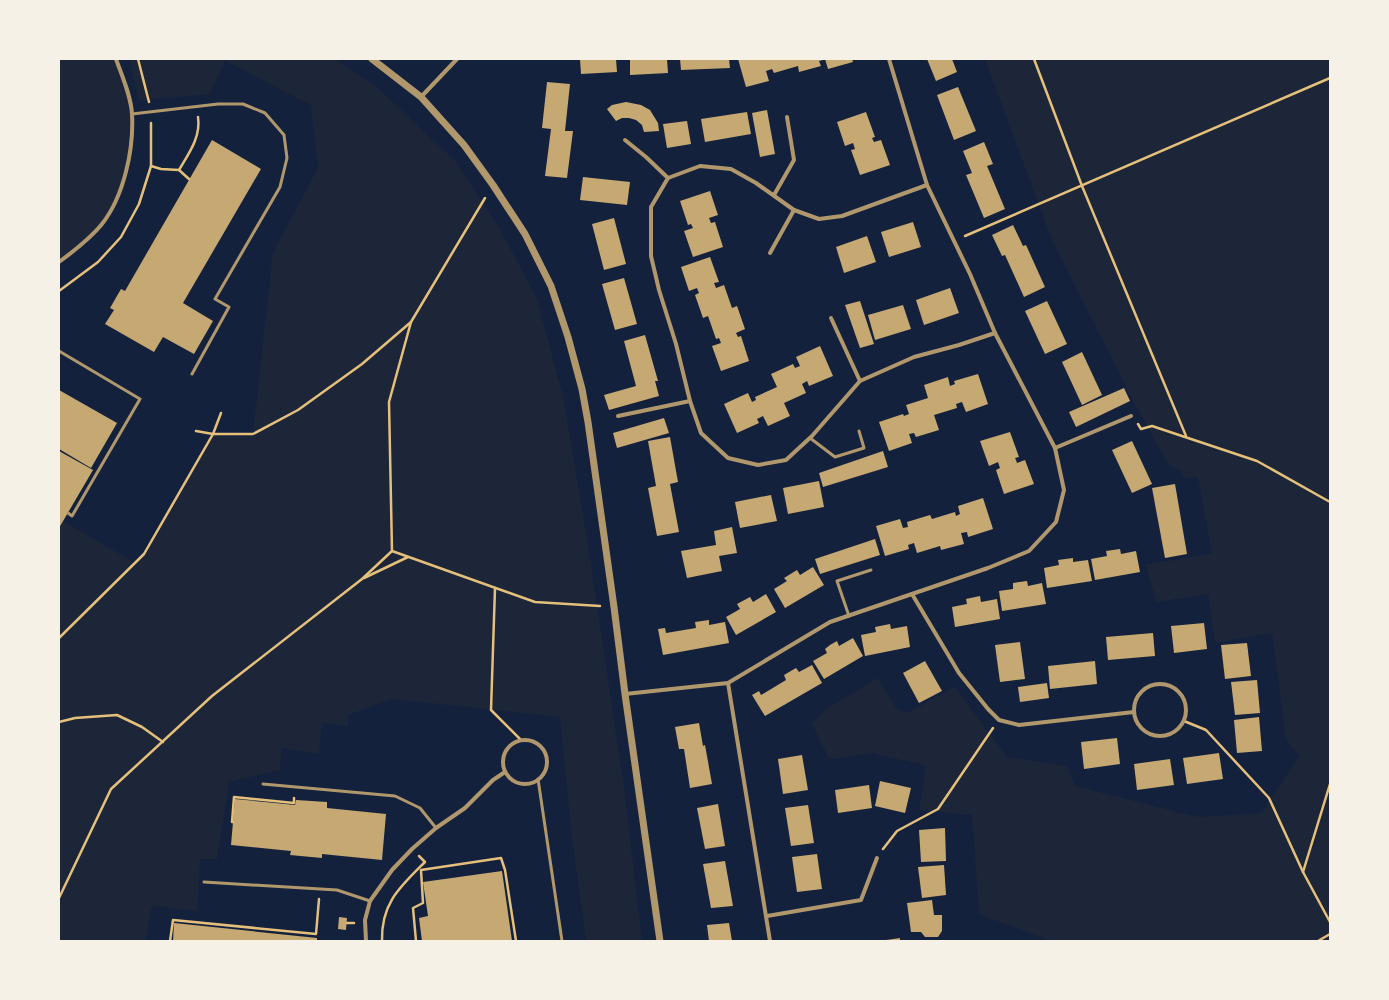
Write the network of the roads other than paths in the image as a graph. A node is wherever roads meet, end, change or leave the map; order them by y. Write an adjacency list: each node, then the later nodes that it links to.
1 (116, 59): 6 (street)
2 (372, 59): 5 (street)
3 (457, 59): 5 (street)
4 (889, 59): 10 (street)
5 (421, 97): 31 (street)
6 (132, 114): 14 (street); 18 (lane)
7 (787, 117): 11 (street)
8 (625, 140): 9 (street)
9 (668, 178): 11 (street); 20 (street)
10 (927, 185): 12 (street); 16 (street)
11 (774, 195): 12 (street)
12 (794, 210): 13 (street)
13 (770, 253)
14 (59, 262)
15 (831, 318): 19 (street)
16 (995, 333): 19 (street); 25 (street)
17 (59, 351): 26 (lane)
18 (192, 374)
19 (860, 382): 24 (street)
20 (690, 401): 21 (street); 24 (street)
21 (618, 416)
22 (1131, 416): 25 (street)
23 (859, 430): 24 (lane)
24 (810, 438)
25 (1055, 448): 28 (street)
26 (68, 513)
27 (871, 570): 29 (lane)
28 (912, 594): 29 (street); 32 (street)
29 (849, 616): 30 (street)
30 (728, 683): 31 (street); 40 (street)
31 (625, 694): 43 (street)
32 (1134, 712): 32 (street)
33 (505, 772): 34 (street); 34 (street); 36 (street)
34 (538, 779): 42 (lane)
35 (263, 784): 36 (lane)
36 (436, 828): 39 (street)
37 (877, 858): 40 (street)
38 (204, 882): 39 (lane)
39 (370, 901): 41 (street)
40 (767, 916): 44 (street)
41 (366, 941)
42 (562, 941)
43 (660, 941)
44 (770, 941)

